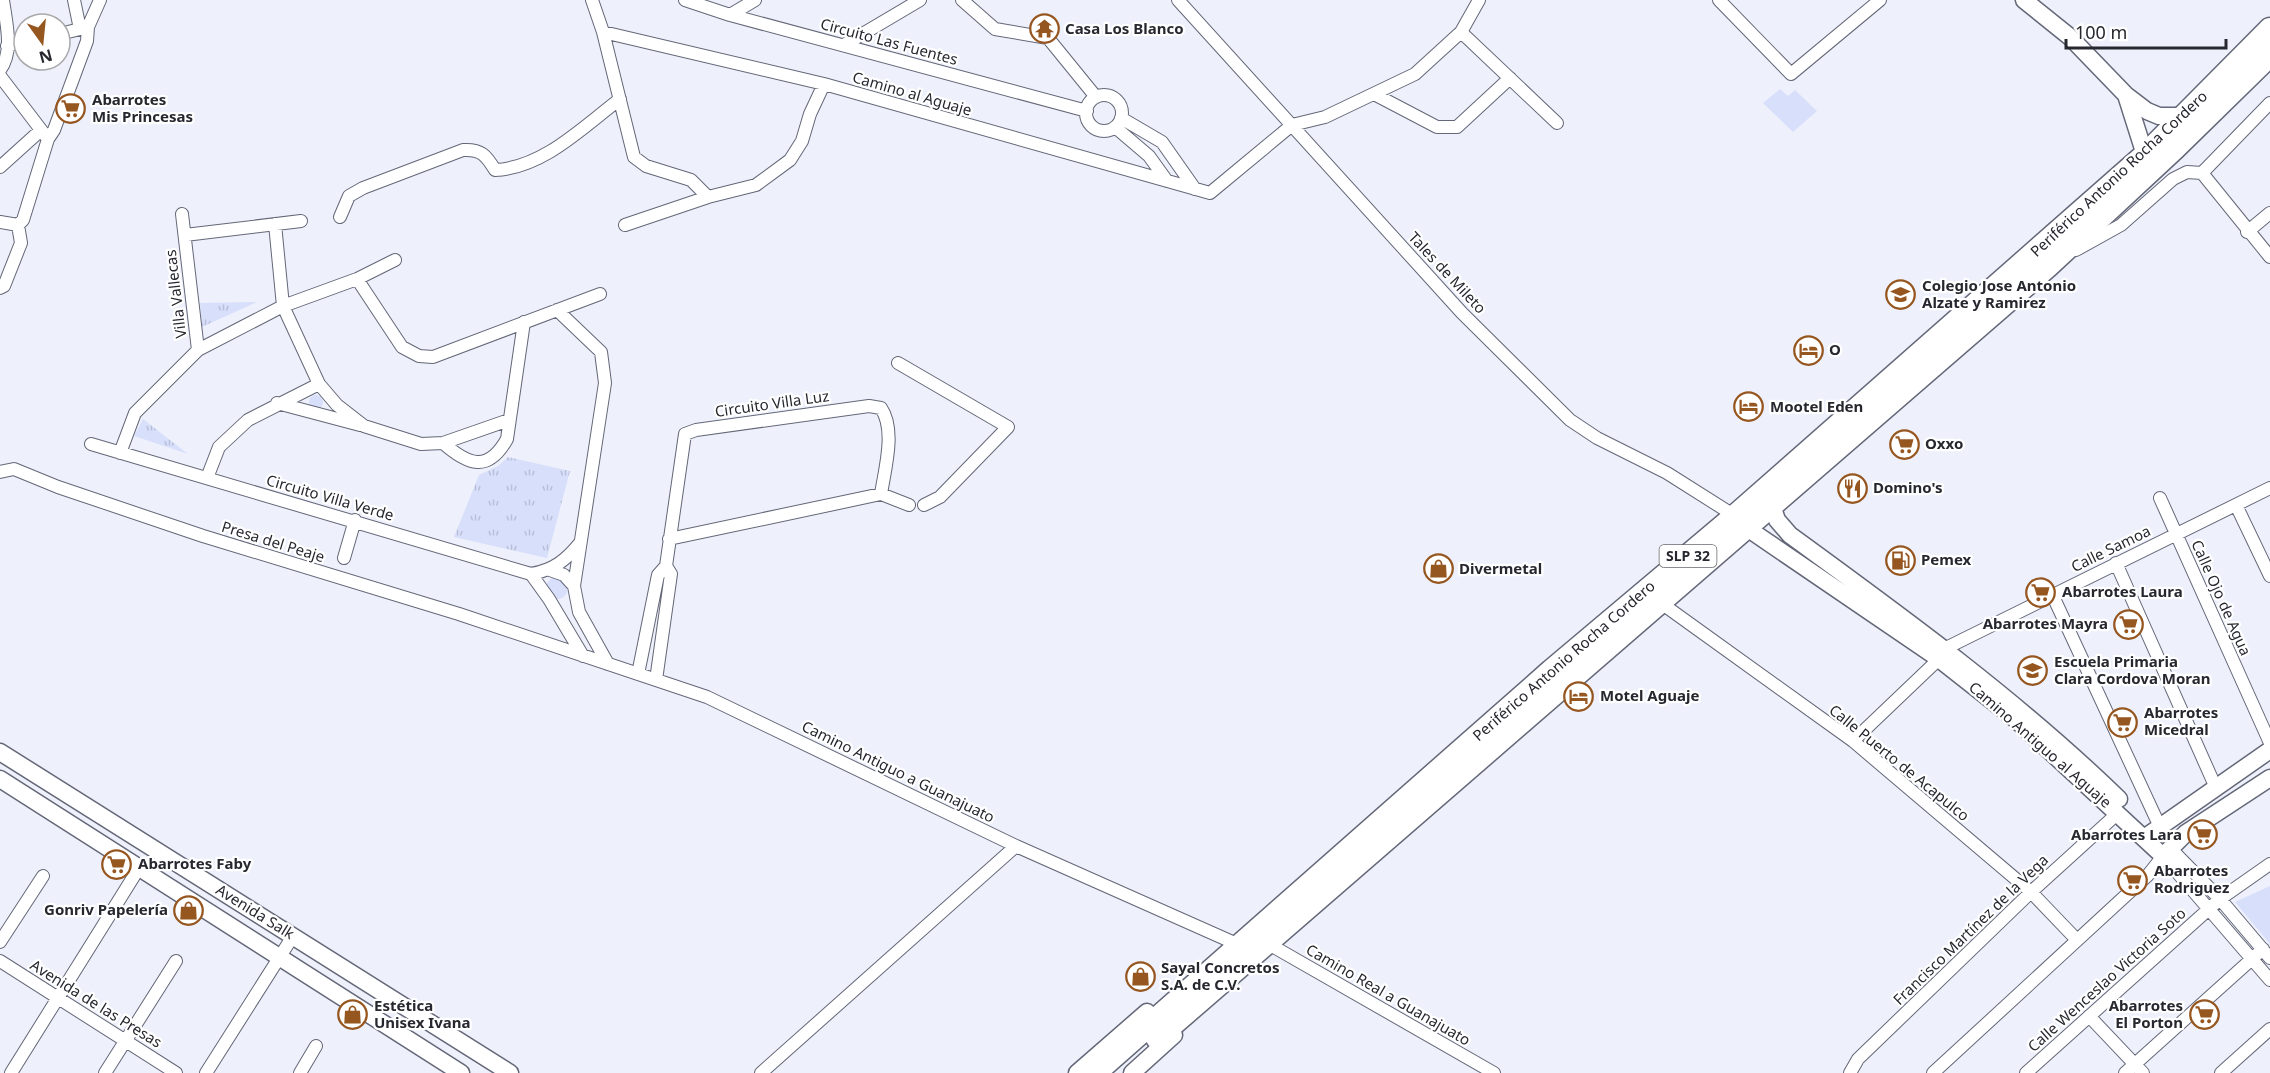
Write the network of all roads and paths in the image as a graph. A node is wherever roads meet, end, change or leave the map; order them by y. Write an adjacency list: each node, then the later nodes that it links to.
1 (3, 0): 23 (street)
2 (74, 0): 16 (street)
3 (100, 0): 16 (street)
4 (592, 0): 19 (street)
5 (685, 0): 15 (street, Circuito Las Fuentes)
6 (755, 0): 15 (street)
7 (920, 0): 22 (street)
8 (962, 0): 31 (street)
9 (1178, 0): 38 (street, Tales de Mileto)
10 (1479, 0): 20 (street)
11 (1737, 0): 14 (street)
12 (1880, 0): 14 (street)
13 (2024, 0): 30 (street)
14 (1723, 4)
15 (730, 15): 22 (street, Circuito Las Fuentes)
16 (84, 28): 18 (street); 39 (street)
17 (2270, 29): 35 (highway, Periférico Antonio Rocha Cordero / SLP 32)
18 (72, 31)
19 (603, 32): 28 (street, Camino al Aguaje); 32 (street)
20 (1461, 32): 27 (street); 29 (street)
21 (12, 45): 23 (street)
22 (844, 45): 34 (street, Circuito Las Fuentes)
23 (7, 46): 25 (street)
24 (2270, 55): 60 (highway, Periférico Antonio Rocha Cordero / SLP 32)
25 (0, 70)
26 (0, 76): 39 (street)
27 (1510, 78): 29 (street); 37 (street)
28 (824, 84): 45 (street, Camino al Aguaje); 47 (street)
29 (1374, 94): 38 (street)
30 (2126, 95): 35 (street); 41 (street)
31 (1096, 97): 34 (street); 36 (street)
32 (620, 99): 47 (street); 50 (street)
33 (2270, 103): 44 (street)
34 (1087, 111): 36 (street)
35 (2185, 116): 41 (highway, Periférico Antonio Rocha Cordero / SLP 32)
36 (1118, 122): 40 (street); 42 (street)
37 (1557, 123)
38 (1292, 124): 46 (street, Camino al Aguaje); 86 (street, Tales de Mileto)
39 (44, 135): 43 (street); 54 (street)
40 (1162, 142): 42 (street); 46 (street)
41 (2145, 154): 86 (highway, Periférico Antonio Rocha Cordero / SLP 32)
42 (1149, 156): 45 (street)
43 (0, 167)
44 (2202, 173): 56 (street); 60 (street)
45 (1167, 181): 46 (street, Camino al Aguaje)
46 (1195, 189)
47 (708, 197): 55 (street)
48 (2270, 213): 56 (street)
49 (182, 214): 57 (street, Villa Vallecas)
50 (340, 218)
51 (301, 221): 53 (street, Villa Vallecas)
52 (0, 222): 54 (street)
53 (275, 224): 57 (street, Villa Vallecas); 64 (street)
54 (18, 225): 62 (street)
55 (625, 225)
56 (2247, 232): 58 (street)
57 (185, 235): 67 (street, Villa Vallecas)
58 (2270, 257)
59 (395, 260): 61 (street)
60 (2048, 266): 83 (highway, Periférico Antonio Rocha Cordero / SLP 32)
61 (357, 279): 64 (street); 66 (street)
62 (0, 288)
63 (600, 294): 65 (street)
64 (283, 306): 67 (street); 69 (street)
65 (557, 310): 66 (street); 89 (street)
66 (524, 322): 71 (street)
67 (198, 350): 75 (street)
68 (898, 363): 82 (street)
69 (319, 384): 70 (street); 72 (street)
70 (277, 403): 72 (street); 77 (street)
71 (509, 420): 73 (street); 73 (street)
72 (364, 426): 73 (street)
73 (443, 443)
74 (91, 444): 75 (street, Circuito Villa Verde)
75 (120, 453): 77 (street, Circuito Villa Verde)
76 (0, 472): 101 (street, Presa del Peaje)
77 (207, 478): 85 (street, Circuito Villa Verde)
78 (2270, 488): 84 (street, Calle Samoa)
79 (881, 494): 81 (street); 88 (street); 88 (street, Circuito Villa Luz)
80 (2160, 498): 87 (street, Calle Ojo de Agua)
81 (909, 505)
82 (924, 505)
83 (1772, 505): 86 (highway, Periférico Antonio Rocha Cordero / SLP 32); 102 (street, Camino Antiguo al Aguaje)
84 (2236, 505): 87 (street, Calle Samoa); 95 (street)
85 (355, 520): 90 (street); 94 (street, Circuito Villa Verde)
86 (1741, 522): 98 (highway, Periférico Antonio Rocha Cordero / SLP 32); 102 (street, Camino Antiguo al Aguaje); 128 (highway, Periférico Antonio Rocha Cordero / SLP 32)
87 (2176, 534): 91 (street, Calle Samoa); 108 (street, Calle Ojo de Agua)
88 (669, 539): 92 (street, Circuito Villa Luz)
89 (580, 543): 93 (street, Circuito Villa Verde); 96 (street)
90 (344, 558)
91 (2116, 563): 97 (street, Calle Samoa); 113 (street)
92 (666, 566): 105 (street, Circuito Villa Luz); 106 (street, Circuito Villa Luz)
93 (550, 570): 94 (street, Circuito Villa Verde); 96 (street)
94 (531, 574): 100 (street)
95 (2270, 576)
96 (574, 586): 99 (street)
97 (2052, 594): 102 (street, Calle Samoa); 115 (street)
98 (1661, 603): 107 (street, Calle Puerto de Acapulco); 127 (highway, Periférico Antonio Rocha Cordero / SLP 32)
99 (587, 629): 100 (street); 104 (street)
100 (572, 639): 103 (street)
101 (538, 641): 103 (street, Camino Antiguo a Guanajuato)
102 (1942, 654): 107 (street, Calle Samoa); 114 (street, Camino Antiguo al Aguaje); 115 (street, Camino Antiguo al Aguaje)
103 (583, 656): 104 (street, Camino Antiguo a Guanajuato)
104 (608, 664): 105 (street, Camino Antiguo a Guanajuato)
105 (638, 674): 106 (street, Camino Antiguo a Guanajuato)
106 (656, 680): 116 (street, Camino Antiguo a Guanajuato)
107 (1853, 741): 121 (street, Calle Puerto de Acapulco)
108 (2270, 743)
109 (2270, 750): 113 (street)
110 (0, 752): 124 (street, Avenida Salk)
111 (2270, 778): 117 (street)
112 (0, 779): 119 (street, Avenida Salk)
113 (2216, 788): 115 (street)
114 (2118, 813): 115 (street, Camino Antiguo al Aguaje); 121 (street, Francisco Martínez de la Vega)
115 (2152, 832): 117 (street, Camino Antiguo al Aguaje)
116 (1016, 846): 128 (street, Camino Antiguo a Guanajuato); 149 (street)
117 (2166, 852): 122 (street, Camino Antiguo al Aguaje); 123 (street, Camino Antiguo al Aguaje); 125 (street)
118 (2270, 864): 122 (street, Calle Wenceslao Victoria Soto)
119 (139, 867): 130 (street, Avenida Salk); 136 (street)
120 (43, 876): 126 (street)
121 (2031, 892): 125 (street, Calle Puerto de Acapulco); 155 (street, Francisco Martínez de la Vega)
122 (2220, 899): 123 (street, Calle Wenceslao Victoria Soto); 129 (street, Camino Antiguo al Aguaje)
123 (2209, 909): 131 (street, Camino Antiguo al Aguaje); 137 (street, Calle Wenceslao Victoria Soto)
124 (293, 936): 130 (street); 148 (street, Avenida Salk)
125 (2077, 940): 156 (street)
126 (0, 942)
127 (1267, 943): 134 (highway, Periférico Antonio Rocha Cordero / SLP 32); 154 (street, Camino Real a Guanajuato)
128 (1239, 945): 134 (highway, Periférico Antonio Rocha Cordero / SLP 32)
129 (2266, 953): 131 (street)
130 (279, 957): 145 (street); 147 (street, Avenida Salk)
131 (2252, 960): 135 (street, Camino Antiguo al Aguaje); 141 (street)
132 (0, 961): 136 (street, Avenida de las Presas)
133 (176, 961): 139 (street)
134 (1223, 969): 150 (street); 151 (highway, Periférico Antonio Rocha Cordero / SLP 32); 152 (highway, Periférico Antonio Rocha Cordero / SLP 32); 153 (street)
135 (2270, 981)
136 (58, 998): 139 (street, Avenida de las Presas); 142 (street)
137 (2089, 1016): 141 (street); 157 (street, Calle Wenceslao Victoria Soto)
138 (2270, 1029): 159 (street)
139 (126, 1041): 143 (street); 144 (street, Avenida de las Presas)
140 (316, 1046): 146 (street)
141 (2139, 1068): 158 (street)
142 (11, 1073)
143 (105, 1073)
144 (176, 1073)
145 (206, 1073)
146 (300, 1073)
147 (461, 1073)
148 (510, 1073)
149 (761, 1073)
150 (1077, 1073)
151 (1095, 1073)
152 (1117, 1073)
153 (1132, 1073)
154 (1494, 1073)
155 (1850, 1073)
156 (1933, 1073)
157 (2026, 1073)
158 (2124, 1073)
159 (2221, 1073)

